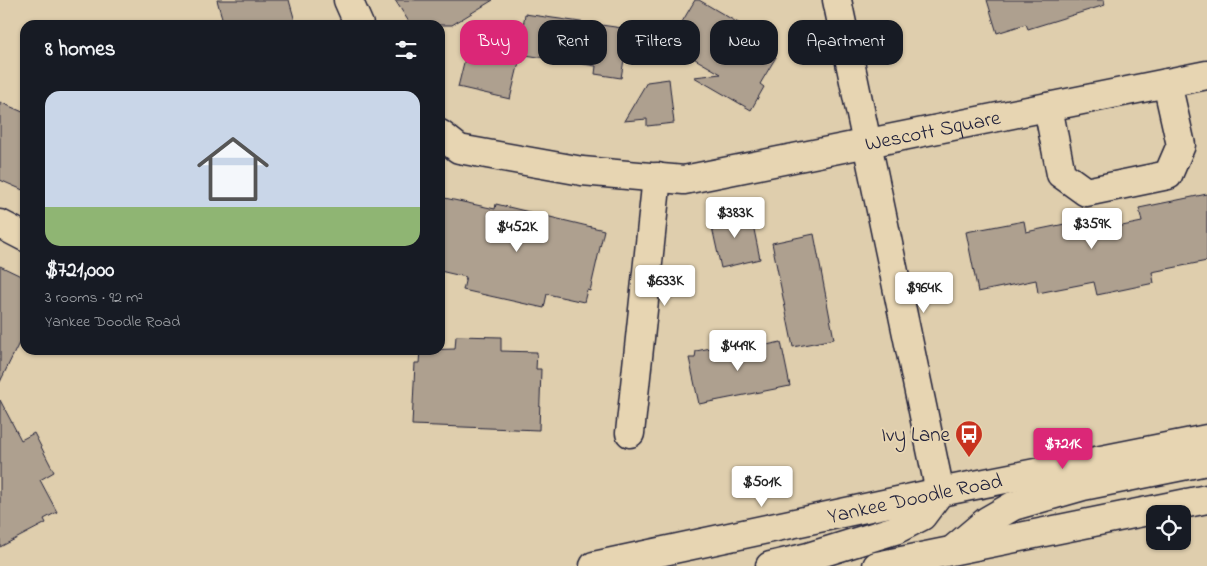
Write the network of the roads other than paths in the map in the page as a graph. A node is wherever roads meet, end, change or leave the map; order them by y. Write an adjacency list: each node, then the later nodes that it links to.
1 (348, 0): 3 (street)
2 (838, 0): 8 (street)
3 (356, 20)
4 (1207, 75): 5 (street, Wescott Square)
5 (1167, 83): 6 (street, Wescott Square); 6 (street)
6 (1048, 108): 8 (street, Wescott Square)
7 (445, 138): 9 (street, Wescott Square)
8 (867, 144): 9 (street, Wescott Square); 15 (street)
9 (657, 177): 12 (street)
10 (0, 224): 11 (street)
11 (20, 234)
12 (630, 433)
13 (1207, 440): 15 (street, Yankee Doodle Road)
14 (1207, 461): 17 (street)
15 (940, 492): 18 (street, Yankee Doodle Road); 19 (street)
16 (1207, 499): 17 (street)
17 (954, 558): 20 (street)
18 (594, 566)
19 (770, 566)
20 (877, 566)

